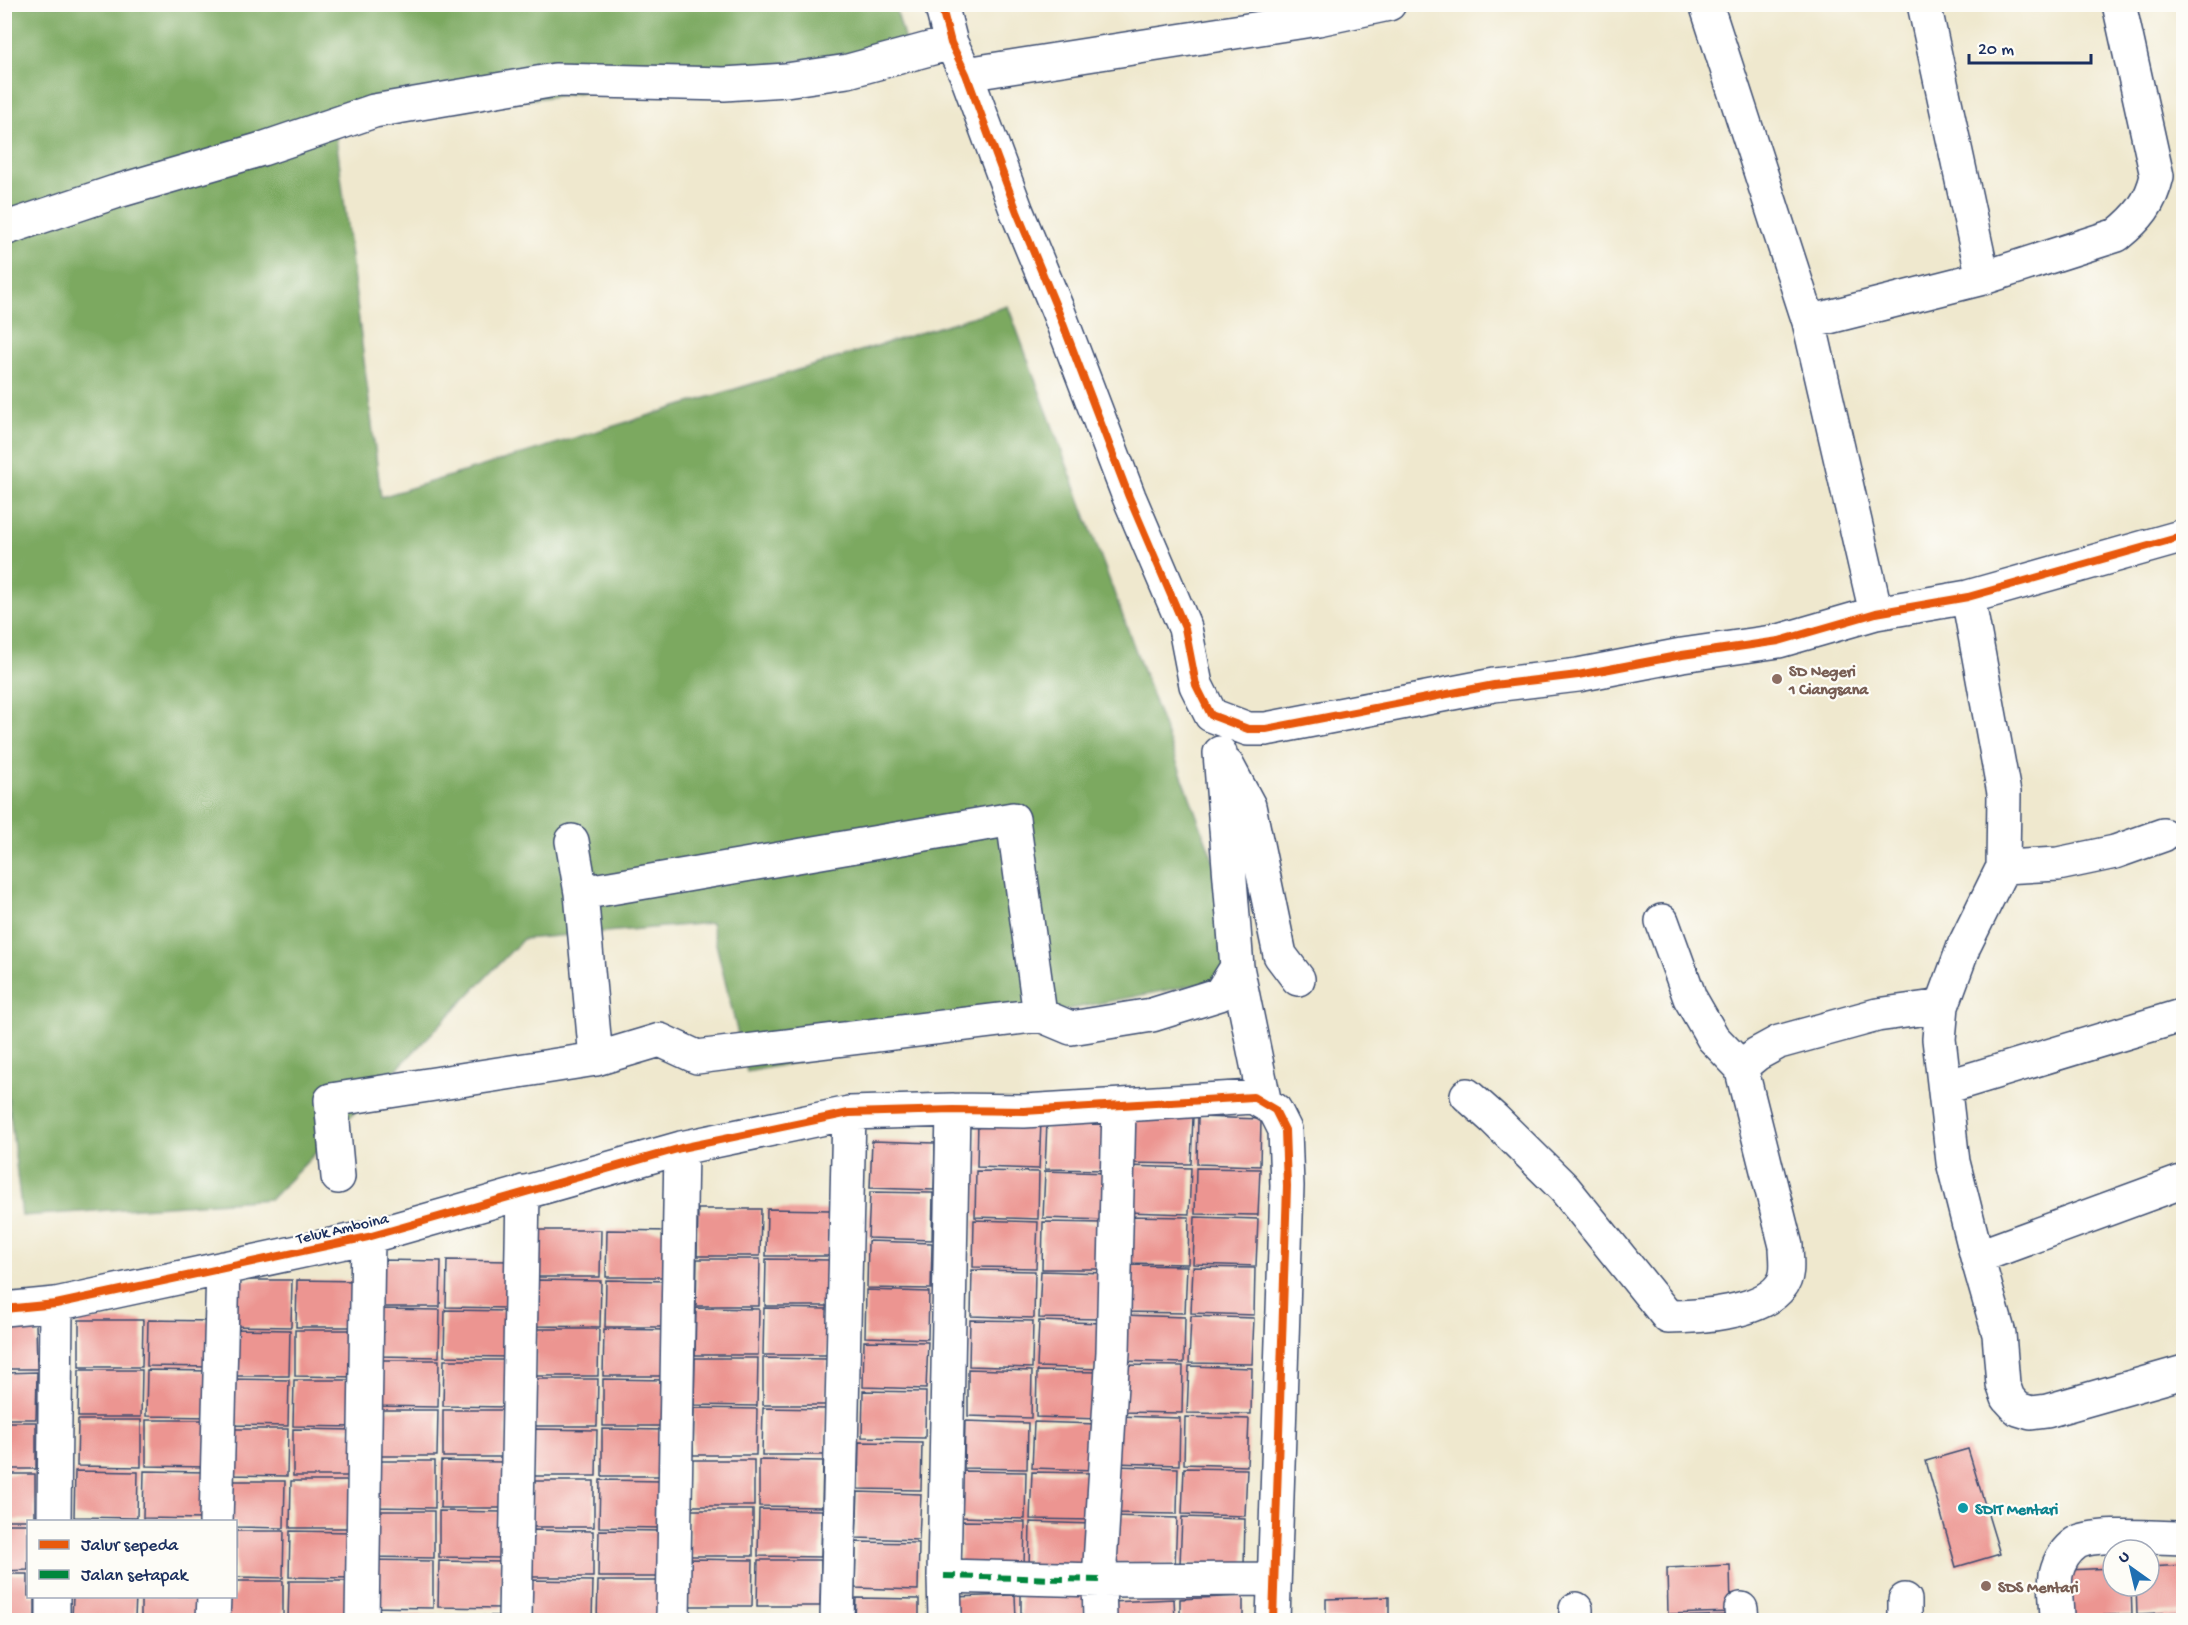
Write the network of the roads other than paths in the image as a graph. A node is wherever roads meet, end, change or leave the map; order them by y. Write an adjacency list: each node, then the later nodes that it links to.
1 (940, 4): 6 (street)
2 (1389, 4): 7 (street)
3 (1706, 4): 10 (street)
4 (1924, 4): 9 (street)
5 (2119, 4): 9 (street)
6 (951, 43): 7 (street); 8 (street)
7 (966, 74): 14 (street)
8 (4, 229)
9 (1983, 278): 10 (street)
10 (1809, 322): 13 (street)
11 (2184, 536): 12 (street)
12 (1968, 597): 13 (street); 18 (street)
13 (1875, 613): 14 (street)
14 (1211, 715): 15 (street)
15 (1220, 753): 21 (street); 22 (street)
16 (2163, 835): 18 (street)
17 (572, 842): 19 (street)
18 (2003, 867): 23 (street)
19 (581, 893): 24 (street); 26 (street)
20 (1662, 921): 27 (street)
21 (1238, 967): 24 (street); 30 (street)
22 (1298, 979)
23 (1942, 1006): 27 (street); 28 (street)
24 (1040, 1015): 26 (street)
25 (2184, 1015): 28 (street)
26 (596, 1059): 35 (street)
27 (1742, 1066): 29 (street)
28 (1946, 1086): 39 (street)
29 (1467, 1095)
30 (1265, 1104): 31 (street, Teluk Amboina); 48 (street)
31 (1119, 1107): 32 (street, Teluk Amboina); 49 (street)
32 (953, 1110): 33 (street, Teluk Amboina); 47 (street)
33 (849, 1113): 34 (street, Teluk Amboina); 57 (street)
34 (681, 1148): 37 (street, Teluk Amboina); 56 (street)
35 (338, 1177)
36 (2184, 1181): 39 (street)
37 (523, 1192): 38 (street, Teluk Amboina); 55 (street)
38 (368, 1237): 40 (street, Teluk Amboina); 54 (street)
39 (1977, 1257): 43 (street)
40 (223, 1268): 41 (street, Teluk Amboina); 45 (street)
41 (56, 1304): 42 (street, Teluk Amboina); 44 (street)
42 (4, 1309)
43 (2184, 1372)
44 (54, 1520)
45 (216, 1520)
46 (2184, 1538): 61 (street)
47 (944, 1576): 49 (street); 58 (street)
48 (1273, 1579): 49 (street); 60 (street)
49 (1099, 1580): 59 (street)
50 (53, 1598): 52 (street)
51 (214, 1598): 53 (street)
52 (53, 1620)
53 (213, 1620)
54 (362, 1620)
55 (515, 1620)
56 (674, 1620)
57 (837, 1620)
58 (945, 1620)
59 (1100, 1620)
60 (1273, 1620)
61 (2057, 1620)

